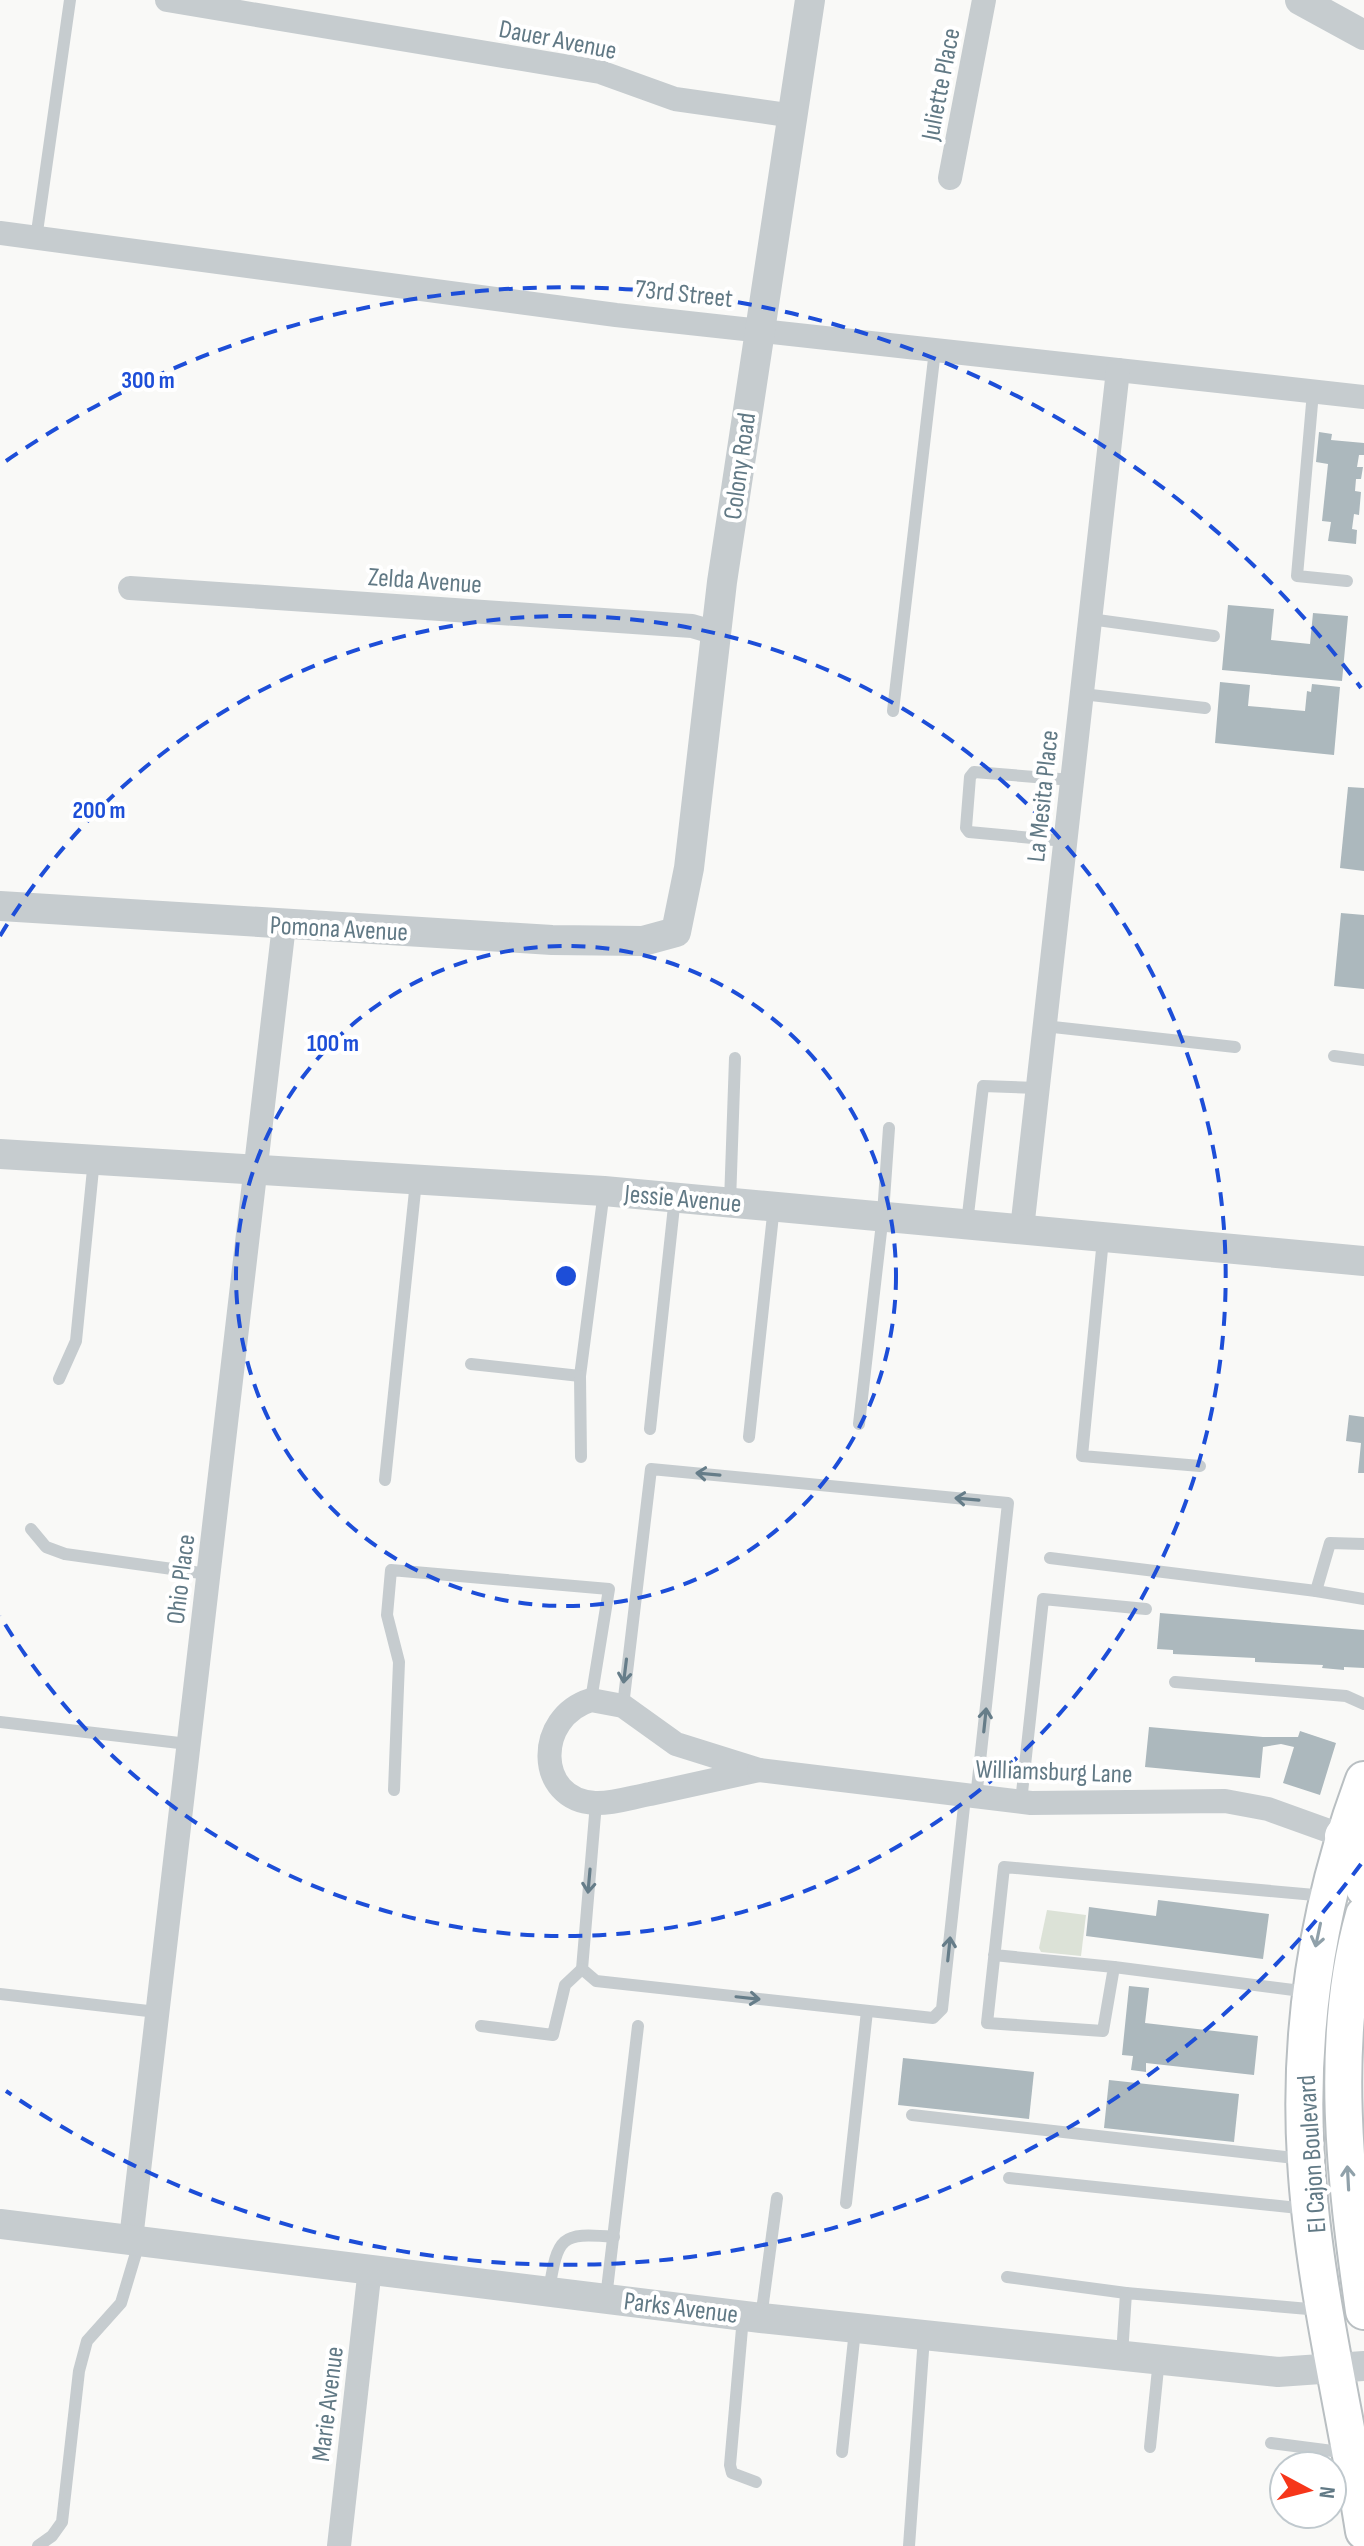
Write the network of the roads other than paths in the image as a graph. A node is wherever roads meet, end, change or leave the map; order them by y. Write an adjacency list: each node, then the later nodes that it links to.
1 (70, 0): 10 (lane)
2 (167, 0): 7 (street, Dauer Avenue)
3 (810, 0): 7 (street, Colony Road)
4 (984, 0): 8 (street, Juliette Place)
5 (1300, 0): 6 (street)
6 (1364, 35)
7 (794, 116): 11 (street, Colony Road)
8 (950, 178)
9 (0, 233): 10 (street, 73rd Street)
10 (36, 239): 11 (street, 73rd Street)
11 (759, 329): 12 (street, 73rd Street); 19 (street, Colony Road)
12 (935, 350): 13 (street, 73rd Street); 23 (lane)
13 (1118, 370): 14 (street, 73rd Street); 18 (street, La Mesita Place)
14 (1313, 392): 15 (street, 73rd Street); 16 (lane)
15 (1364, 397)
16 (1347, 581)
17 (130, 588): 19 (street, Zelda Avenue)
18 (1090, 619): 20 (lane); 21 (street, La Mesita Place)
19 (716, 633): 28 (street, Colony Road)
20 (1214, 636)
21 (1082, 694): 22 (lane); 24 (street, La Mesita Place)
22 (1205, 708)
23 (893, 711)
24 (1072, 780): 25 (street, La Mesita Place); 25 (lane)
25 (1065, 841): 29 (street, La Mesita Place)
26 (0, 906): 27 (street, Pomona Avenue)
27 (284, 925): 28 (street, Pomona Avenue); 38 (street, Ohio Place)
28 (676, 932)
29 (1044, 1026): 30 (lane); 34 (street, La Mesita Place)
30 (1235, 1047)
31 (1334, 1056): 33 (lane)
32 (735, 1058): 42 (lane)
33 (1364, 1060)
34 (1037, 1088): 45 (lane); 46 (street, La Mesita Place)
35 (889, 1128): 44 (lane)
36 (0, 1154): 37 (street, Jessie Avenue)
37 (94, 1159): 38 (street, Jessie Avenue); 51 (lane)
38 (255, 1168): 39 (street, Jessie Avenue); 61 (street, Ohio Place)
39 (416, 1181): 40 (street, Jessie Avenue); 57 (lane)
40 (604, 1191): 41 (street, Jessie Avenue); 50 (lane)
41 (675, 1197): 42 (street, Jessie Avenue); 53 (lane)
42 (730, 1202): 43 (street, Jessie Avenue)
43 (774, 1206): 44 (street, Jessie Avenue); 54 (lane)
44 (883, 1214): 45 (street, Jessie Avenue); 52 (lane)
45 (967, 1223): 46 (street, Jessie Avenue)
46 (1022, 1229): 47 (street, Jessie Avenue)
47 (1104, 1236): 48 (street, Jessie Avenue); 56 (lane)
48 (1364, 1261)
49 (471, 1364): 50 (lane)
50 (580, 1376): 55 (lane)
51 (59, 1379)
52 (859, 1424)
53 (650, 1429)
54 (749, 1437)
55 (581, 1457)
56 (1200, 1466)
57 (385, 1480)
58 (31, 1529): 61 (lane)
59 (1364, 1544): 62 (lane)
60 (1050, 1558): 62 (lane)
61 (208, 1574): 70 (street, Ohio Place)
62 (1316, 1591): 63 (lane)
63 (1364, 1599)
64 (1146, 1609): 75 (lane)
65 (1175, 1682): 67 (lane)
66 (591, 1700): 68 (street, Williamsburg Lane); 73 (lane); 76 (street)
67 (1364, 1704)
68 (623, 1706): 71 (street, Williamsburg Lane); 74 (lane, one-way to 68)
69 (0, 1722): 70 (lane)
70 (188, 1744): 87 (street, Ohio Place)
71 (759, 1770): 74 (street, Williamsburg Lane); 76 (street, Williamsburg Lane)
72 (1364, 1780): 77 (main road, El Cajon Boulevard)
73 (394, 1790)
74 (971, 1797): 75 (street, Williamsburg Lane); 86 (lane, one-way to 74)
75 (1021, 1802): 77 (street, Williamsburg Lane)
76 (596, 1803): 83 (lane, one-way to 83)
77 (1343, 1836): 78 (main road); 79 (main road, El Cajon Boulevard)
78 (1364, 1888)
79 (1326, 1896): 81 (lane); 84 (main road, El Cajon Boulevard, one-way to 84)
80 (1364, 1915): 90 (main road, El Cajon Boulevard)
81 (994, 1955): 82 (lane); 82 (lane)
82 (1114, 1967): 84 (lane)
83 (582, 1969): 86 (lane, one-way to 86); 88 (lane)
84 (1310, 1992): 93 (main road, El Cajon Boulevard)
85 (0, 1994): 87 (lane)
86 (867, 2011): 96 (lane)
87 (157, 2012): 100 (street, Ohio Place)
88 (481, 2026)
89 (638, 2026): 99 (lane)
90 (1355, 2031): 92 (main road, El Cajon Boulevard)
91 (912, 2115): 93 (lane)
92 (1355, 2137): 107 (main road, El Cajon Boulevard, one-way to 92)
93 (1306, 2160): 97 (main road, El Cajon Boulevard)
94 (1009, 2178): 97 (lane)
95 (777, 2198): 108 (lane)
96 (846, 2203)
97 (1311, 2209): 106 (main road, El Cajon Boulevard)
98 (0, 2224): 100 (street, Parks Avenue)
99 (614, 2237): 103 (lane); 105 (lane)
100 (136, 2239): 101 (street, Parks Avenue); 120 (lane)
101 (370, 2268): 103 (street, Parks Avenue); 121 (street, Marie Avenue)
102 (1007, 2277): 104 (lane)
103 (549, 2291): 105 (street, Parks Avenue)
104 (1126, 2293): 106 (lane); 111 (lane)
105 (606, 2298): 108 (street, Parks Avenue)
106 (1326, 2310): 113 (main road, El Cajon Boulevard)
107 (1364, 2311)
108 (752, 2316): 109 (street, Parks Avenue); 118 (lane)
109 (856, 2326): 110 (street, Parks Avenue); 116 (lane)
110 (924, 2334): 111 (street, Parks Avenue); 122 (lane)
111 (1122, 2355): 112 (street, Parks Avenue)
112 (1159, 2359): 113 (street, Parks Avenue); 115 (lane)
113 (1350, 2368): 117 (main road, El Cajon Boulevard)
114 (1271, 2443): 117 (lane)
115 (1150, 2447)
116 (842, 2452)
117 (1352, 2453): 119 (main road, El Cajon Boulevard)
118 (756, 2482)
119 (1364, 2531)
120 (38, 2546)
121 (339, 2546)
122 (909, 2546)

